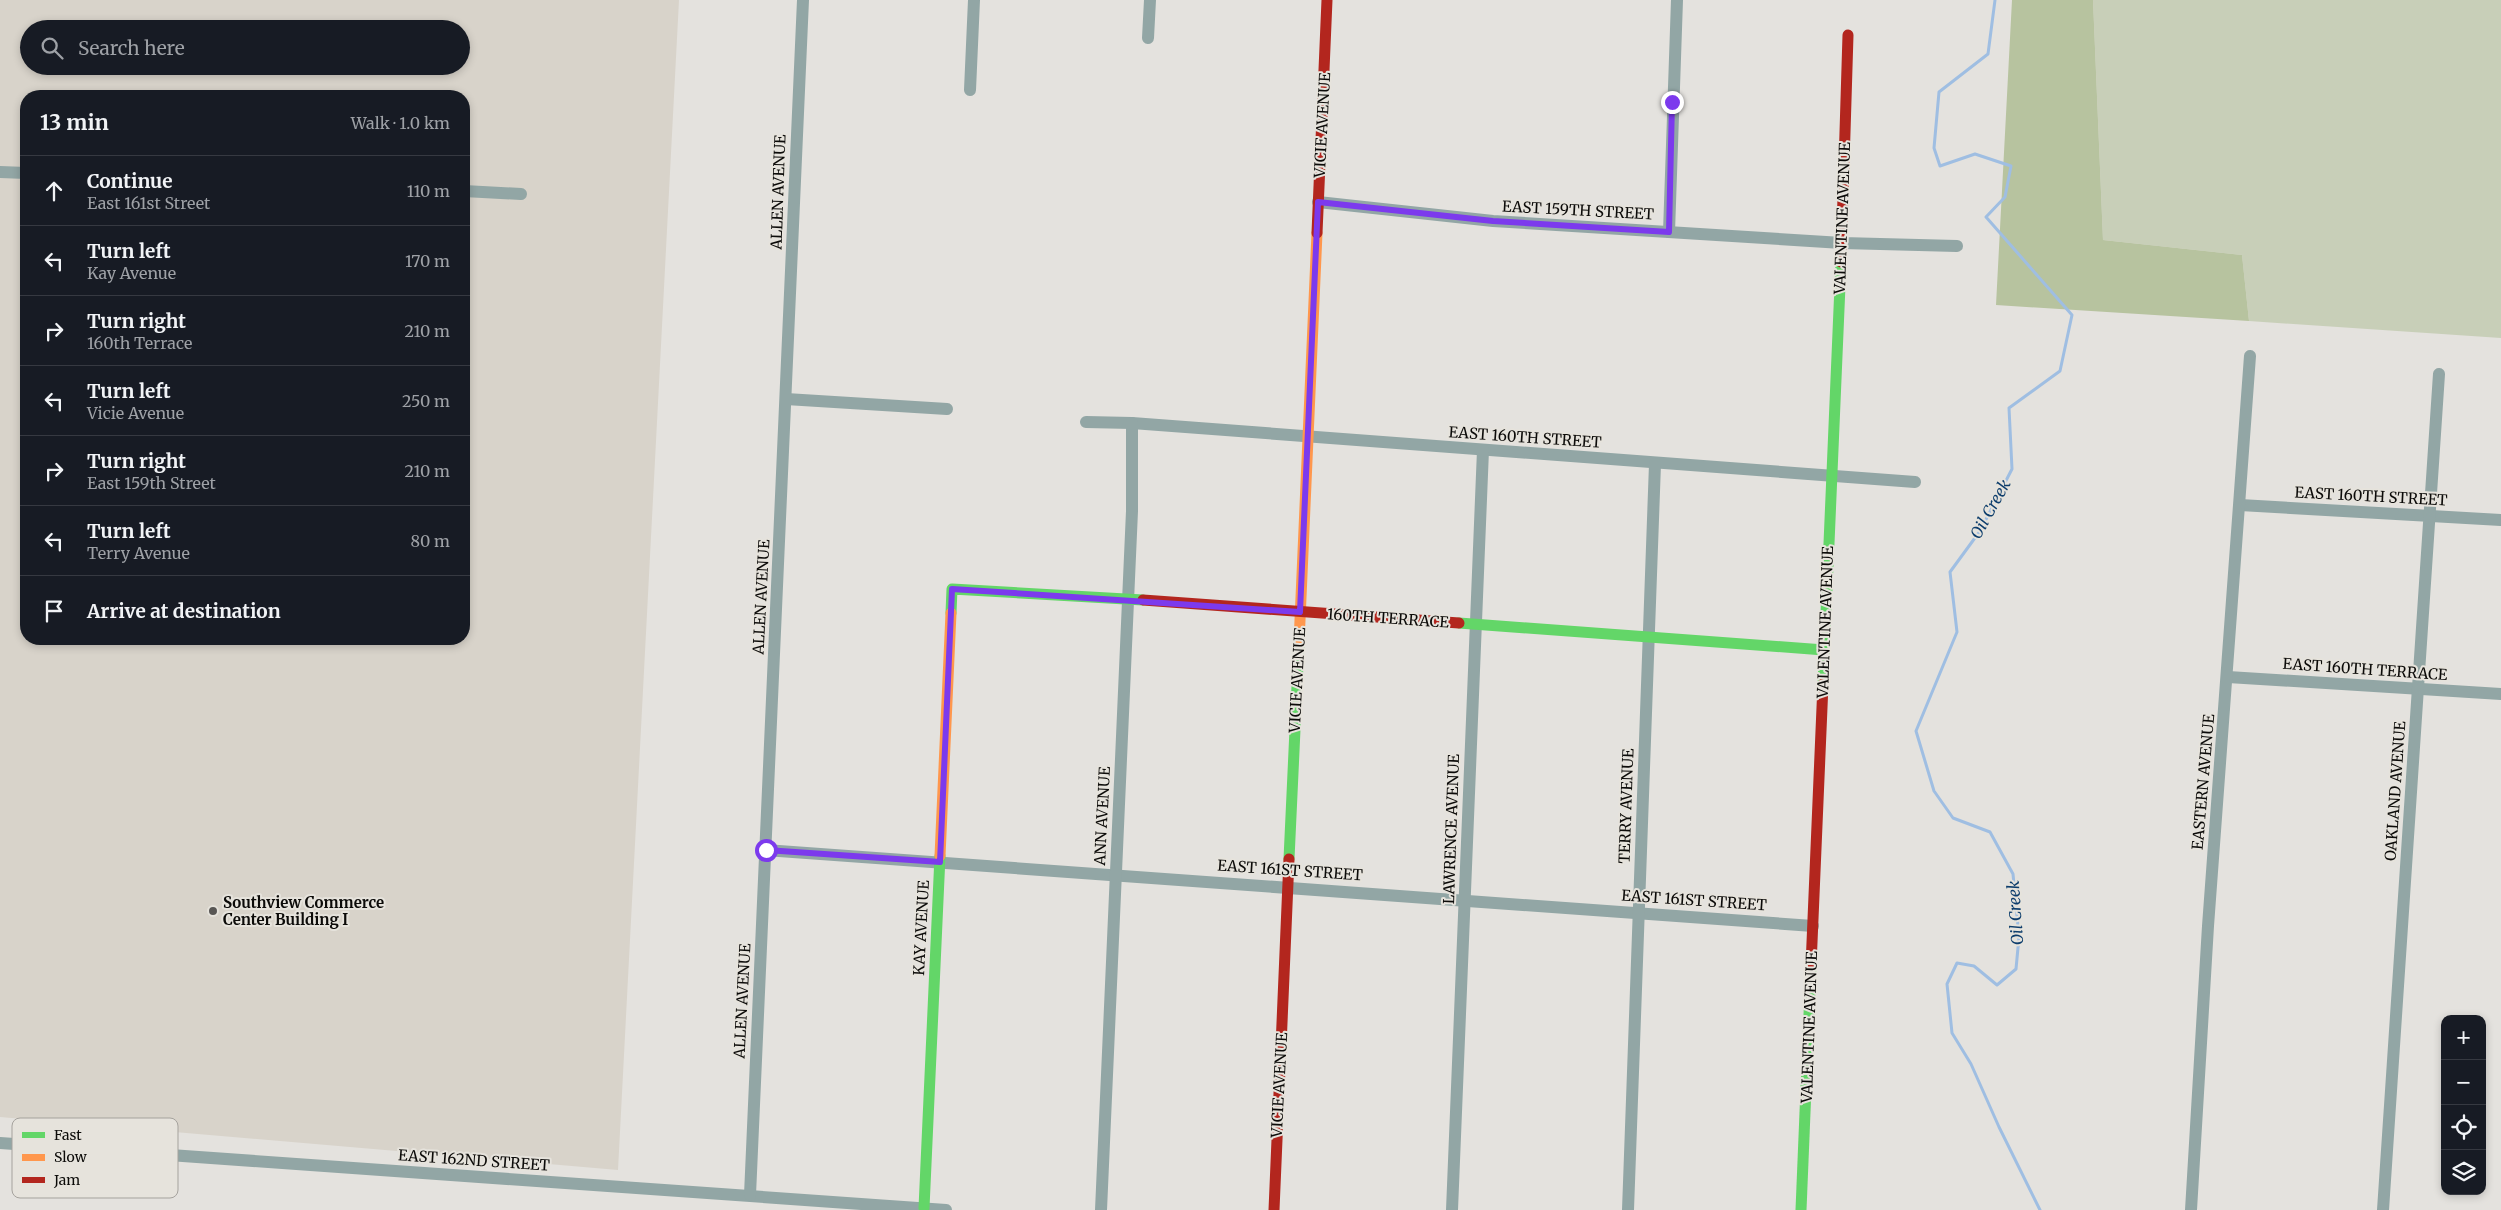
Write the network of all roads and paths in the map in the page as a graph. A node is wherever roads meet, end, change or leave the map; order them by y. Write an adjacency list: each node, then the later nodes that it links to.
1 (803, 0): 19 (street, ALLEN AVENUE)
2 (974, 0): 8 (street)
3 (1150, 0): 7 (street)
4 (1327, 0): 13 (street, VICIE AVENUE)
5 (1676, 0): 14 (street)
6 (1848, 35): 15 (street, VALENTINE AVENUE)
7 (1148, 38)
8 (970, 90)
9 (0, 172): 10 (street)
10 (20, 173)
11 (470, 191): 12 (street)
12 (521, 194)
13 (1318, 202): 14 (street, EAST 159TH STREET); 23 (street, VICIE AVENUE)
14 (1669, 232): 15 (street, EAST 159TH STREET)
15 (1842, 243): 16 (street, EAST 159TH STREET); 26 (street, VALENTINE AVENUE)
16 (1957, 246)
17 (2250, 356): 28 (street, EASTERN AVENUE)
18 (2439, 374): 29 (street, OAKLAND AVENUE)
19 (786, 399): 20 (street); 40 (street, ALLEN AVENUE)
20 (947, 409)
21 (1086, 422): 22 (street)
22 (1132, 423): 23 (street, EAST 160TH STREET); 32 (street, ANN AVENUE)
23 (1308, 437): 24 (street, EAST 160TH STREET); 33 (street, VICIE AVENUE)
24 (1483, 450): 25 (street, EAST 160TH STREET); 34 (street, LAWRENCE AVENUE)
25 (1655, 464): 26 (street, EAST 160TH STREET); 35 (street, TERRY AVENUE)
26 (1832, 477): 27 (street, EAST 160TH STREET); 36 (street, VALENTINE AVENUE)
27 (1915, 482)
28 (2240, 505): 29 (street, EAST 160TH STREET); 37 (street, EASTERN AVENUE)
29 (2430, 516): 30 (street, EAST 160TH STREET); 38 (street, OAKLAND AVENUE)
30 (2501, 520)
31 (952, 589): 32 (street, 160TH TERRACE); 41 (street, KAY AVENUE)
32 (1128, 599): 33 (street, 160TH TERRACE); 42 (street, ANN AVENUE)
33 (1300, 612): 34 (street, 160TH TERRACE); 43 (street, VICIE AVENUE)
34 (1476, 625): 35 (street, 160TH TERRACE); 44 (street, LAWRENCE AVENUE)
35 (1649, 638): 36 (street, 160TH TERRACE); 45 (street, TERRY AVENUE)
36 (1824, 650): 46 (street, VALENTINE AVENUE)
37 (2228, 677): 38 (street, EAST 160TH TERRACE); 56 (street, EASTERN AVENUE)
38 (2418, 689): 39 (street, EAST 160TH TERRACE); 57 (street, OAKLAND AVENUE)
39 (2501, 694)
40 (766, 850): 41 (street, EAST 161ST STREET); 48 (street, ALLEN AVENUE)
41 (940, 862): 42 (street, EAST 161ST STREET); 49 (street, KAY AVENUE)
42 (1116, 874): 43 (street, EAST 161ST STREET); 51 (street, ANN AVENUE)
43 (1288, 886): 44 (street, EAST 161ST STREET); 52 (street, VICIE AVENUE)
44 (1465, 899): 45 (street, EAST 161ST STREET); 53 (street, LAWRENCE AVENUE)
45 (1638, 912): 46 (street, EAST 161ST STREET); 54 (street, TERRY AVENUE)
46 (1813, 926): 55 (street, VALENTINE AVENUE)
47 (178, 1155): 48 (street, EAST 162ND STREET)
48 (750, 1195): 49 (street, EAST 162ND STREET)
49 (924, 1208): 50 (street, EAST 162ND STREET)
50 (946, 1210)
51 (1101, 1210)
52 (1274, 1210)
53 (1452, 1210)
54 (1628, 1210)
55 (1801, 1210)
56 (2191, 1210)
57 (2383, 1210)

